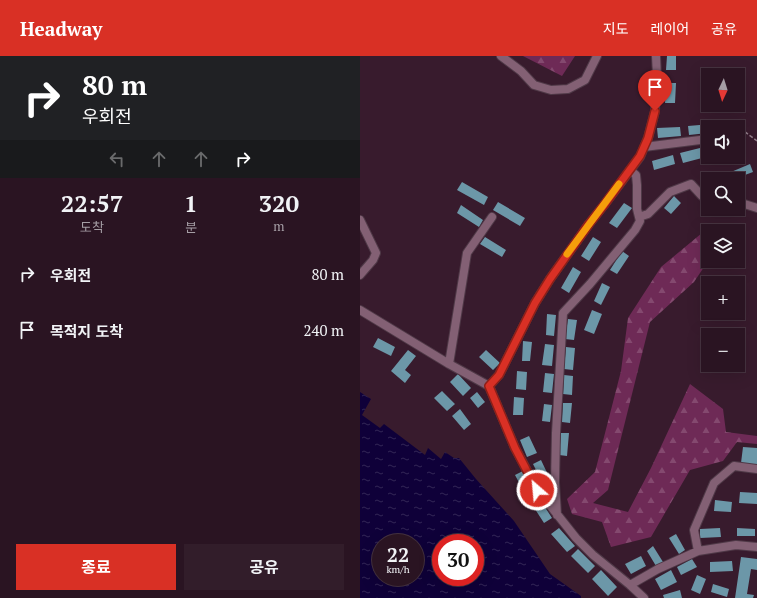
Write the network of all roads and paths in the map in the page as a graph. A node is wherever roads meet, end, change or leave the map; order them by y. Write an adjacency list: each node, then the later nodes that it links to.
1 (501, 56): 2 (street)
2 (597, 56)
3 (656, 56): 7 (street)
4 (745, 133): 6 (path)
5 (701, 140): 7 (street)
6 (757, 141)
7 (644, 147): 8 (street)
8 (630, 170): 13 (street); 18 (street)
9 (701, 195): 13 (street)
10 (745, 204): 11 (street)
11 (757, 208)
12 (492, 217): 17 (street)
13 (639, 217): 20 (street)
14 (360, 220): 15 (street)
15 (360, 275)
16 (360, 310): 17 (street)
17 (448, 364): 18 (street)
18 (489, 386): 20 (street)
19 (757, 469): 22 (street)
20 (557, 516): 23 (street)
21 (757, 548): 22 (street)
22 (698, 551): 23 (street)
23 (630, 585): 24 (street)
24 (644, 598)

